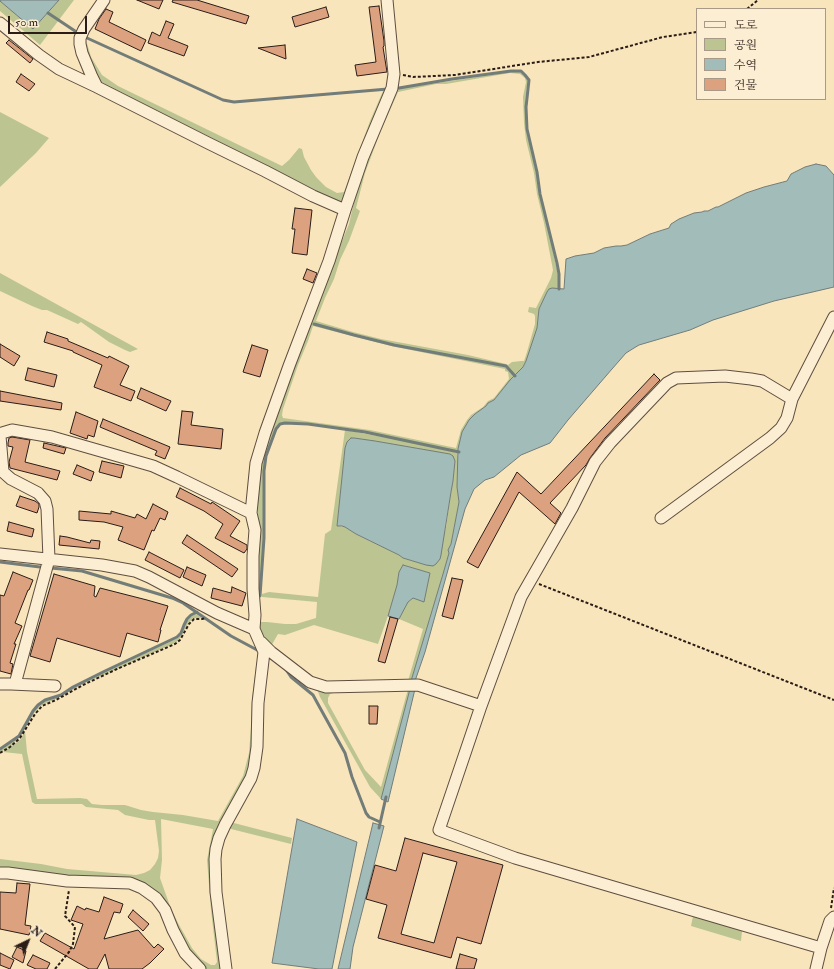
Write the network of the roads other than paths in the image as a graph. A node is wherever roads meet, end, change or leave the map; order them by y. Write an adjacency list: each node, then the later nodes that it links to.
1 (104, 0): 4 (street)
2 (387, 0): 5 (street)
3 (0, 23): 4 (street)
4 (97, 87): 5 (street)
5 (345, 210): 8 (street)
6 (834, 318): 7 (street)
7 (792, 399): 9 (street); 17 (street)
8 (251, 513): 11 (street); 12 (street)
9 (661, 518)
10 (0, 554): 11 (street)
11 (49, 559): 12 (street); 15 (street)
12 (254, 629): 13 (street)
13 (259, 640): 17 (street); 22 (street)
14 (0, 684): 15 (street)
15 (15, 684): 16 (street)
16 (55, 686)
17 (481, 706): 20 (street)
18 (0, 873): 21 (street)
19 (832, 919): 20 (street)
20 (821, 948): 23 (street)
21 (200, 969)
22 (226, 969)
23 (816, 969)

